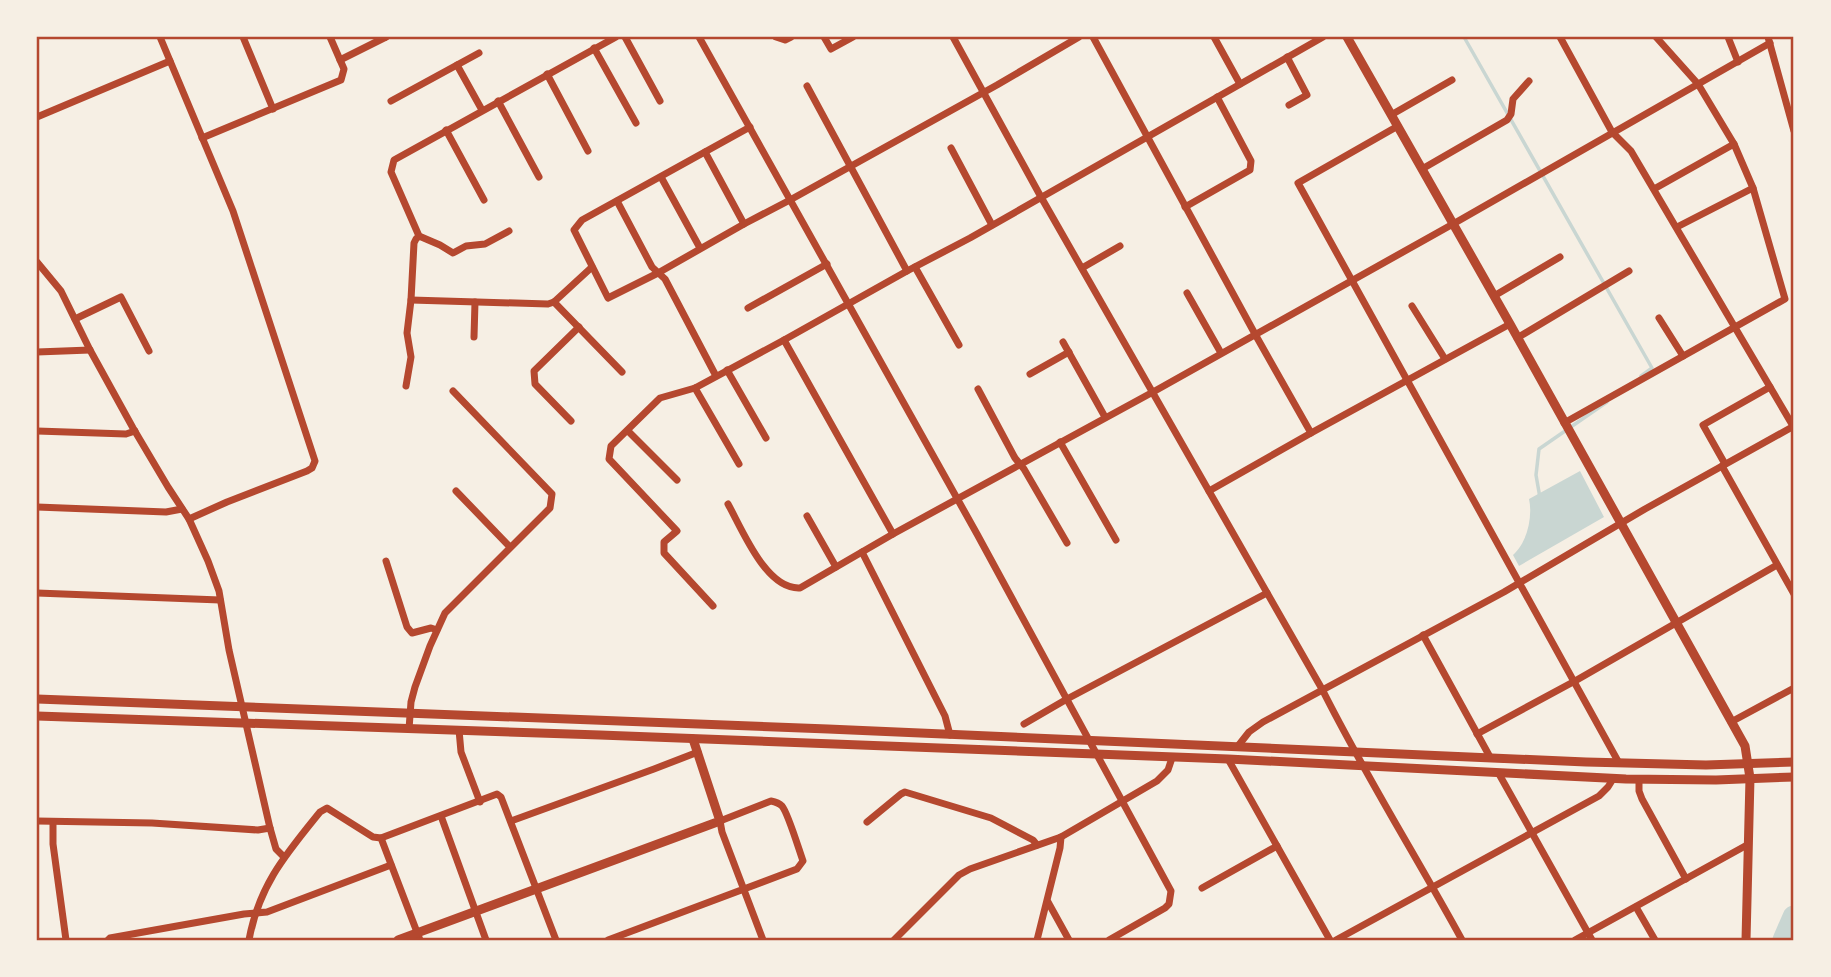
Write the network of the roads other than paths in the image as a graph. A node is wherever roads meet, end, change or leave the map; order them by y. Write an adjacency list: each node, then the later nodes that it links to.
1 (160, 37): 26 (street)
2 (243, 37): 41 (street)
3 (330, 37): 25 (street)
4 (386, 37): 25 (street)
5 (616, 37): 22 (street)
6 (625, 37): 39 (street)
7 (699, 37): 47 (street)
8 (776, 37): 9 (street)
9 (791, 37)
10 (824, 37): 11 (street)
11 (853, 37)
12 (953, 37): 35 (street)
13 (1079, 37): 35 (street)
14 (1093, 37): 51 (street)
15 (1214, 37): 32 (street)
16 (1323, 37): 24 (street)
17 (1347, 37): 43 (street)
18 (1559, 37): 50 (street)
19 (1656, 37): 33 (street)
20 (1728, 37): 27 (street)
21 (1769, 40): 27 (street); 49 (street)
22 (594, 48): 29 (street); 45 (street)
23 (479, 53): 28 (street)
24 (1287, 57): 32 (street); 40 (street)
25 (340, 60): 41 (street)
26 (170, 61): 44 (street); 52 (street)
27 (1738, 62): 33 (street)
28 (457, 65): 37 (street); 42 (street)
29 (547, 74): 38 (street); 55 (street)
30 (1452, 80): 43 (street)
31 (1529, 81): 58 (street)
32 (1240, 83): 36 (street)
33 (1698, 84): 50 (street); 53 (street)
34 (807, 86): 57 (street)
35 (984, 92): 57 (street); 63 (street)
36 (1217, 97): 51 (street); 67 (street)
37 (391, 102)
38 (498, 102): 42 (street); 59 (street)
39 (660, 102)
40 (1289, 106)
41 (273, 109): 52 (street)
42 (482, 110): 48 (street)
43 (1391, 114): 46 (street)
44 (37, 117)
45 (636, 123)
46 (1398, 126): 58 (street); 84 (street)
47 (750, 127): 56 (street); 65 (street)
48 (446, 130): 64 (street); 73 (street)
49 (1794, 131)
50 (1612, 132): 62 (street); 69 (street)
51 (1148, 136): 63 (street); 67 (street)
52 (202, 138): 143 (street)
53 (1734, 144): 61 (street); 62 (street)
54 (951, 148): 70 (street)
55 (589, 151)
56 (705, 152): 60 (street); 68 (street)
57 (850, 166): 65 (street); 81 (street)
58 (1422, 169): 69 (street)
59 (539, 177)
60 (661, 177): 66 (street); 75 (street)
61 (1753, 188): 71 (street); 97 (street)
62 (1654, 189): 71 (street)
63 (1041, 197): 70 (street); 80 (street)
64 (484, 200)
65 (790, 200): 68 (street); 78 (street)
66 (617, 201): 79 (street); 83 (street)
67 (1185, 207): 98 (street)
68 (744, 224): 75 (street)
69 (1453, 224): 84 (street); 86 (street)
70 (992, 225): 81 (street)
71 (1677, 227): 97 (street)
72 (509, 231): 73 (street)
73 (419, 236): 87 (street)
74 (1120, 246): 80 (street)
75 (700, 248): 83 (street)
76 (1560, 257): 86 (street)
77 (37, 262): 94 (street)
78 (827, 264): 90 (street); 92 (street)
79 (593, 267): 83 (street); 89 (street)
80 (1082, 268): 121 (street)
81 (911, 269): 90 (street); 103 (street)
82 (1629, 271): 100 (street)
83 (658, 273): 114 (street)
84 (1352, 281): 98 (street); 115 (street)
85 (1187, 293): 108 (street)
86 (1494, 296): 95 (street)
87 (411, 300): 88 (street); 116 (street)
88 (475, 302): 89 (street); 99 (street)
89 (554, 302): 96 (street)
90 (850, 304): 101 (street); 138 (street)
91 (1412, 306): 110 (street)
92 (748, 308)
93 (1659, 318): 109 (street)
94 (75, 319): 104 (street); 105 (street)
95 (1510, 324): 100 (street); 110 (street)
96 (579, 327): 112 (street); 123 (street)
97 (1735, 327): 109 (street); 117 (street)
98 (1255, 334): 108 (street); 129 (street)
99 (474, 337)
100 (1517, 338): 124 (street)
101 (784, 340): 111 (street); 145 (street)
102 (1063, 342): 107 (street)
103 (959, 345)
104 (90, 350): 106 (street); 127 (street)
105 (149, 351)
106 (37, 352)
107 (1069, 352): 113 (street); 122 (street)
108 (1221, 353): 121 (street)
109 (1683, 356): 124 (street)
110 (1445, 359): 115 (street)
111 (727, 370): 114 (street); 130 (street)
112 (622, 372)
113 (1030, 374)
114 (716, 376): 118 (street)
115 (1407, 380): 129 (street); 153 (street)
116 (406, 386)
117 (1770, 387): 125 (street); 134 (street)
118 (695, 388): 128 (street); 132 (street)
119 (978, 389): 133 (street)
120 (453, 391): 148 (street)
121 (1153, 392): 122 (street); 137 (street)
122 (1105, 417): 131 (street)
123 (571, 421)
124 (1564, 423): 144 (street)
125 (1794, 426): 134 (street)
126 (37, 431): 127 (street)
127 (135, 431): 141 (street)
128 (628, 431): 135 (street); 158 (street)
129 (1311, 433): 137 (street)
130 (766, 438)
131 (1059, 442): 133 (street); 146 (street)
132 (738, 464)
133 (1020, 464): 138 (street); 147 (street)
134 (1723, 465): 144 (street); 151 (street)
135 (677, 480)
136 (456, 491): 148 (street)
137 (1209, 491): 155 (street)
138 (958, 500): 145 (street); 166 (street)
139 (728, 504): 152 (street)
140 (37, 507): 141 (street)
141 (182, 509): 143 (street)
142 (807, 516): 152 (street)
143 (189, 519): 157 (street)
144 (1620, 523): 153 (street); 159 (street)
145 (893, 534): 149 (street)
146 (1116, 540)
147 (1067, 543)
148 (510, 547): 160 (street)
149 (862, 552): 152 (street); 176 (street)
150 (386, 561): 160 (street)
151 (1777, 565): 156 (street); 159 (street)
152 (836, 567)
153 (1520, 583): 161 (street); 162 (street)
154 (37, 593): 157 (street)
155 (1267, 593): 164 (street); 166 (street)
156 (1794, 594)
157 (220, 600): 167 (street)
158 (713, 606)
159 (1676, 623): 162 (street); 170 (street)
160 (437, 630): 168 (street)
161 (1423, 635): 164 (street); 175 (street)
162 (1575, 681): 175 (street); 187 (street)
163 (1794, 688): 170 (street)
164 (1322, 690): 179 (street); 180 (street)
165 (37, 699): 167 (street)
166 (1067, 699): 172 (street); 178 (street)
167 (243, 707): 168 (street); 171 (street)
168 (410, 712): 173 (street); 176 (street)
169 (37, 716): 171 (street)
170 (1731, 722): 188 (street)
171 (246, 723): 173 (street); 203 (street)
172 (1024, 724)
173 (409, 729): 174 (street)
174 (460, 730): 177 (street); 196 (street)
175 (1477, 734): 183 (street)
176 (950, 735): 178 (street)
177 (693, 739): 181 (street); 182 (street)
178 (1089, 741): 179 (street); 182 (street)
179 (1238, 746): 180 (street)
180 (1353, 751): 183 (street); 189 (street)
181 (698, 752): 199 (street); 200 (street)
182 (1097, 755): 184 (street); 195 (street)
183 (1490, 757): 187 (street)
184 (1172, 758): 185 (street); 195 (street)
185 (1228, 759): 189 (street); 209 (street)
186 (1794, 762): 188 (street)
187 (1619, 763): 188 (street)
188 (1749, 764): 192 (street)
189 (1364, 767): 190 (street); 213 (street)
190 (1499, 774): 193 (street); 204 (street)
191 (1794, 777): 192 (street)
192 (1750, 778): 194 (street); 208 (street)
193 (1613, 779): 194 (street); 204 (street)
194 (1639, 780): 212 (street)
195 (1123, 801): 205 (street); 235 (street)
196 (480, 802): 197 (street); 199 (street)
197 (441, 816): 206 (street); 219 (street)
198 (37, 821): 201 (street)
199 (511, 821): 215 (street)
200 (720, 821): 215 (street); 216 (street); 216 (street)
201 (53, 822): 203 (street); 224 (street)
202 (867, 822): 207 (street)
203 (270, 828): 210 (street)
204 (1532, 834): 213 (street); 223 (street)
205 (1061, 837): 207 (street); 217 (street)
206 (381, 838): 210 (street); 211 (street)
207 (1037, 845): 232 (street)
208 (1748, 845): 212 (street); 241 (street)
209 (1277, 846): 214 (street); 236 (street)
210 (284, 857): 220 (street)
211 (391, 865): 220 (street); 221 (street)
212 (1686, 879): 218 (street)
213 (1433, 887): 237 (street); 238 (street)
214 (1202, 888)
215 (537, 889): 219 (street); 229 (street)
216 (744, 890): 222 (street); 231 (street)
217 (1048, 901): 233 (street); 234 (street)
218 (1636, 906): 223 (street); 240 (street)
219 (476, 912): 221 (street); 228 (street)
220 (256, 913): 225 (street); 226 (street)
221 (419, 937): 227 (street)
222 (628, 937): 230 (street)
223 (1590, 937): 239 (street)
224 (66, 940)
225 (108, 940)
226 (249, 940)
227 (398, 940)
228 (486, 940)
229 (556, 940)
230 (608, 940)
231 (763, 940)
232 (894, 940)
233 (1037, 940)
234 (1069, 940)
235 (1109, 940)
236 (1330, 940)
237 (1336, 940)
238 (1462, 940)
239 (1575, 940)
240 (1655, 940)
241 (1746, 940)

